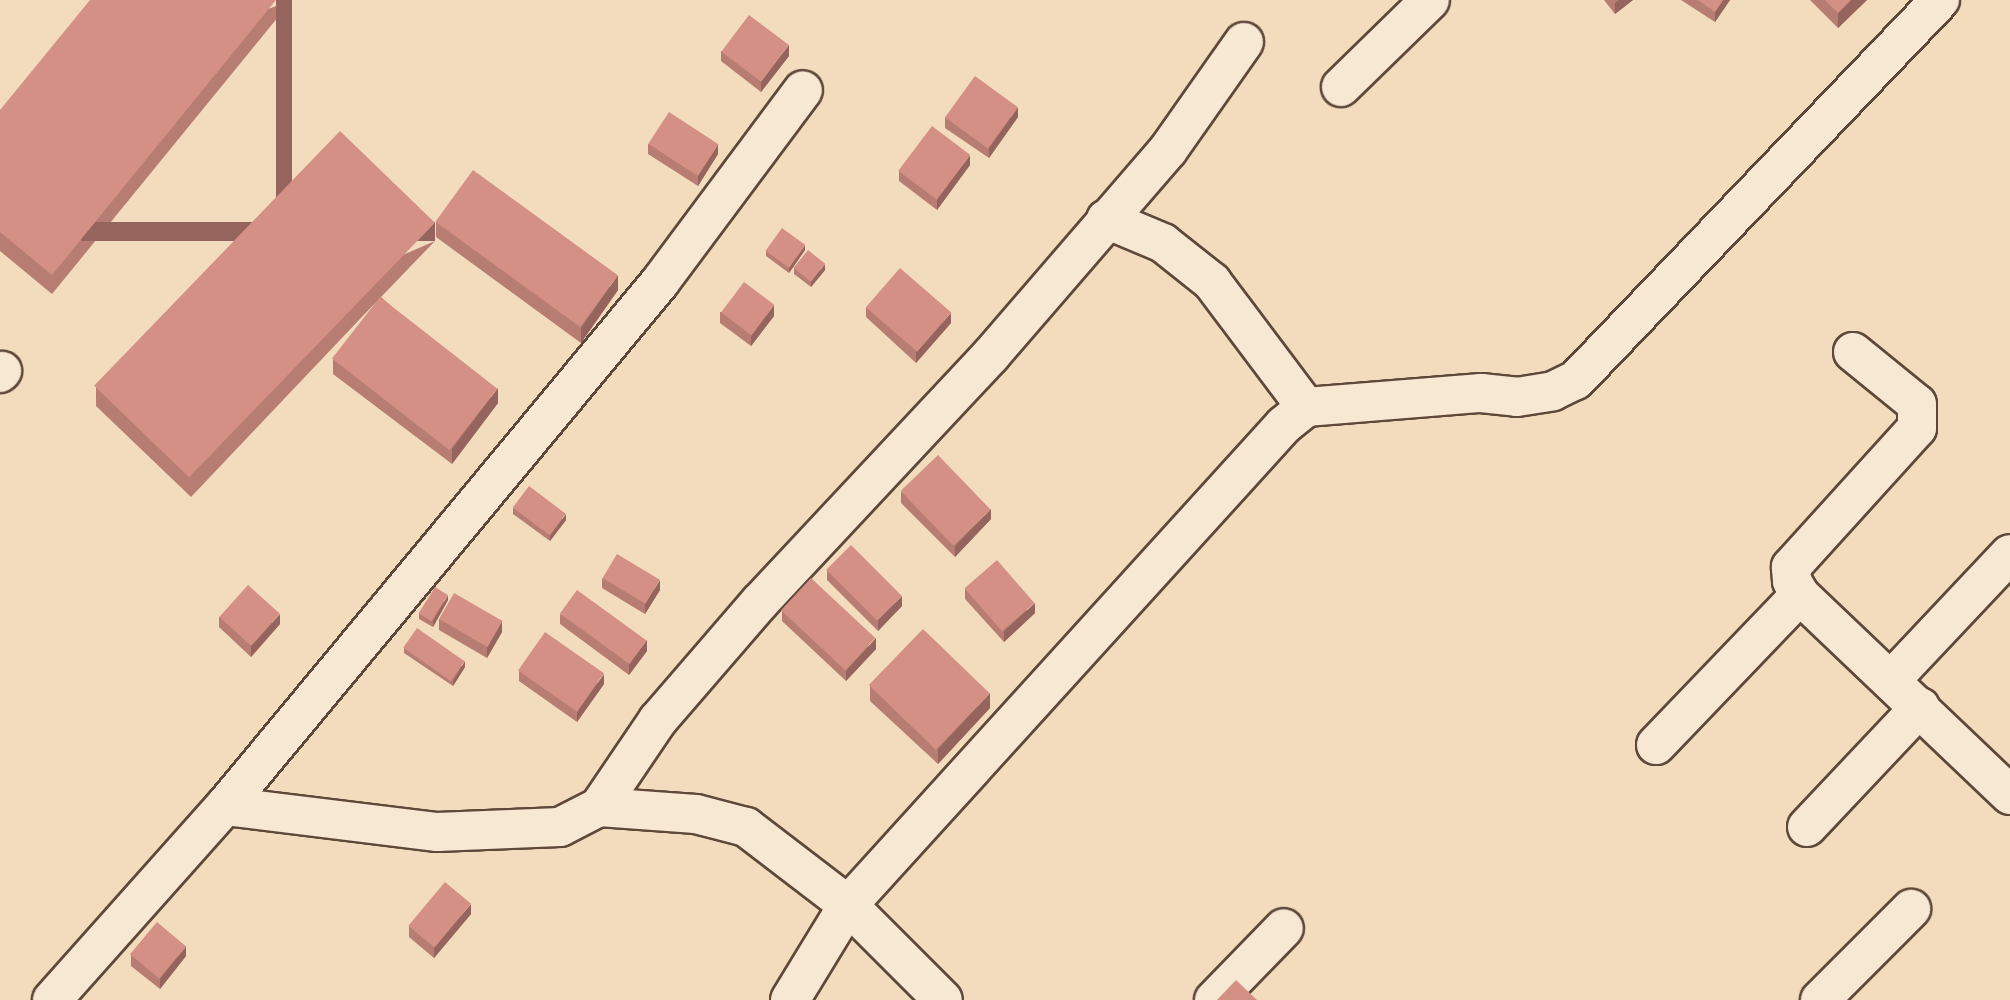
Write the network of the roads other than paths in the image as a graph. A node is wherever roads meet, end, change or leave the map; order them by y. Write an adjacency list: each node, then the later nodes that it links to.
1 (1430, 0): 4 (street)
2 (1940, 0): 8 (street)
3 (1244, 42): 6 (street)
4 (1341, 87)
5 (803, 90): 15 (street)
6 (1106, 219): 8 (street); 16 (street)
7 (1853, 352): 10 (street)
8 (1306, 407): 18 (street)
9 (2010, 555): 11 (street)
10 (1801, 594): 11 (street); 13 (street)
11 (1893, 678): 12 (street)
12 (1920, 707): 14 (street); 17 (street)
13 (1656, 745)
14 (2007, 788)
15 (225, 806): 16 (street); 21 (street)
16 (599, 807): 18 (street)
17 (1807, 827)
18 (848, 905): 22 (street); 23 (street)
19 (1911, 909): 25 (street)
20 (1284, 928): 24 (street)
21 (52, 1000)
22 (790, 1000)
23 (943, 1000)
24 (1214, 1000)
25 (1820, 1000)

